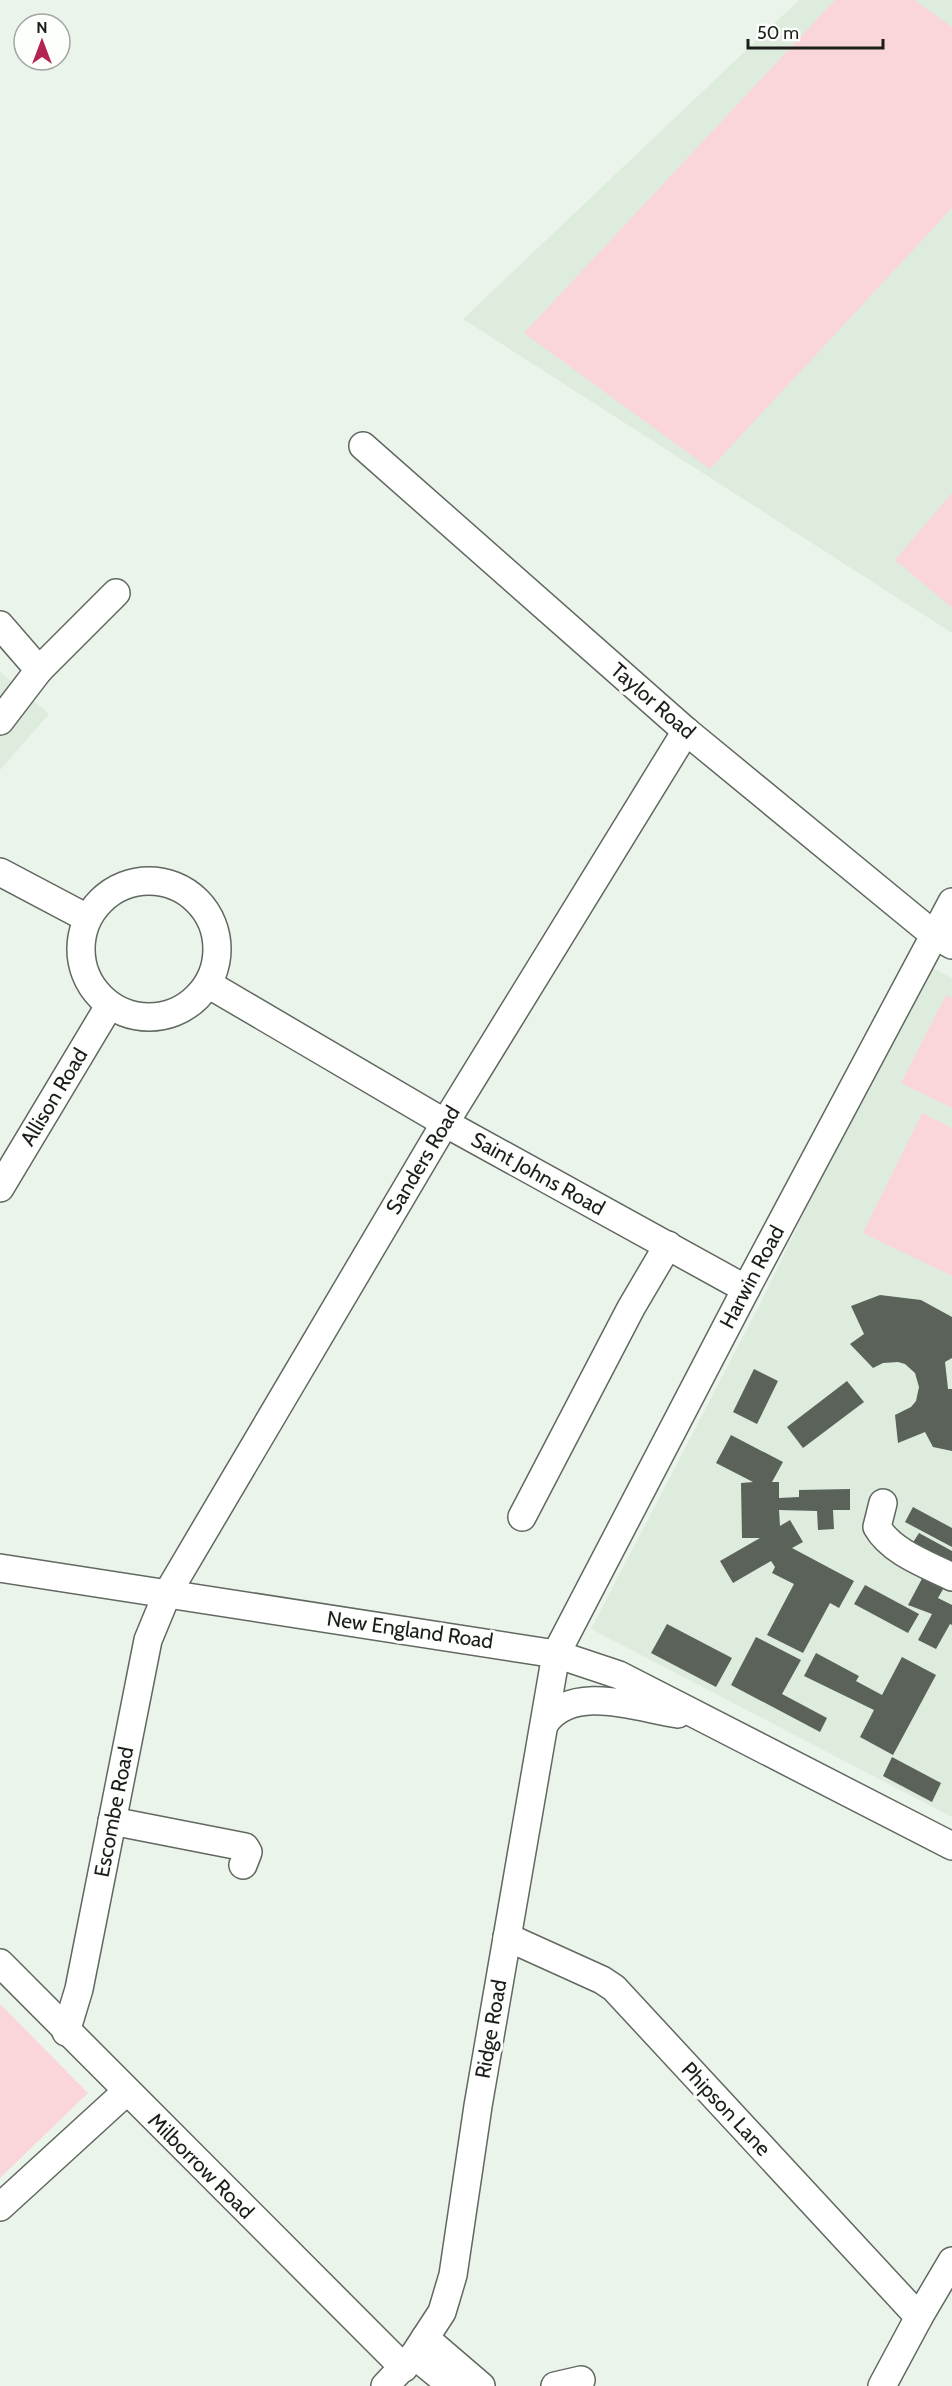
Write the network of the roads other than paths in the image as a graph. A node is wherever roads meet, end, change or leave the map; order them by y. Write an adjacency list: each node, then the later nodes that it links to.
1 (363, 446): 6 (street, Taylor Road)
2 (116, 593): 4 (street)
3 (0, 625): 4 (street)
4 (39, 670): 5 (street)
5 (0, 721)
6 (686, 731): 10 (street, Taylor Road); 13 (street, Sanders Road)
7 (0, 872): 9 (street)
8 (952, 902): 10 (street, Harwin Road)
9 (87, 918): 11 (street); 12 (street)
10 (942, 940): 16 (street, Harwin Road)
11 (208, 984): 12 (street); 13 (street, Saint Johns Road)
12 (109, 1006): 14 (street, Allison Road)
13 (445, 1123): 15 (street, Saint Johns Road); 21 (street, Sanders Road)
14 (0, 1188)
15 (668, 1245): 16 (street, Saint Johns Road); 18 (street)
16 (746, 1289): 22 (street, Harwin Road)
17 (883, 1503): 20 (street)
18 (522, 1517)
19 (0, 1568): 21 (street, New England Road)
20 (952, 1577)
21 (167, 1594): 22 (street, New England Road); 26 (street, Escombe Road)
22 (556, 1654): 23 (street, New England Road); 24 (street, Ridge Road)
23 (706, 1719): 24 (street); 25 (street, New England Road)
24 (545, 1723): 30 (street, Ridge Road)
25 (796, 1767): 27 (street, New England Road); 28 (street, New England Road)
26 (112, 1821): 29 (street); 32 (street, Escombe Road)
27 (952, 1846)
28 (952, 1860)
29 (243, 1865)
30 (507, 1936): 36 (street, Phipson Lane); 37 (street, Ridge Road)
31 (0, 1964): 32 (street, Milborrow Road)
32 (66, 2032): 33 (street, Milborrow Road)
33 (127, 2091): 34 (street); 37 (street, Milborrow Road)
34 (0, 2207)
35 (952, 2261): 36 (street)
36 (919, 2317): 40 (street)
37 (407, 2362): 38 (street); 39 (street)
38 (452, 2386)
39 (480, 2386)
40 (882, 2386)

